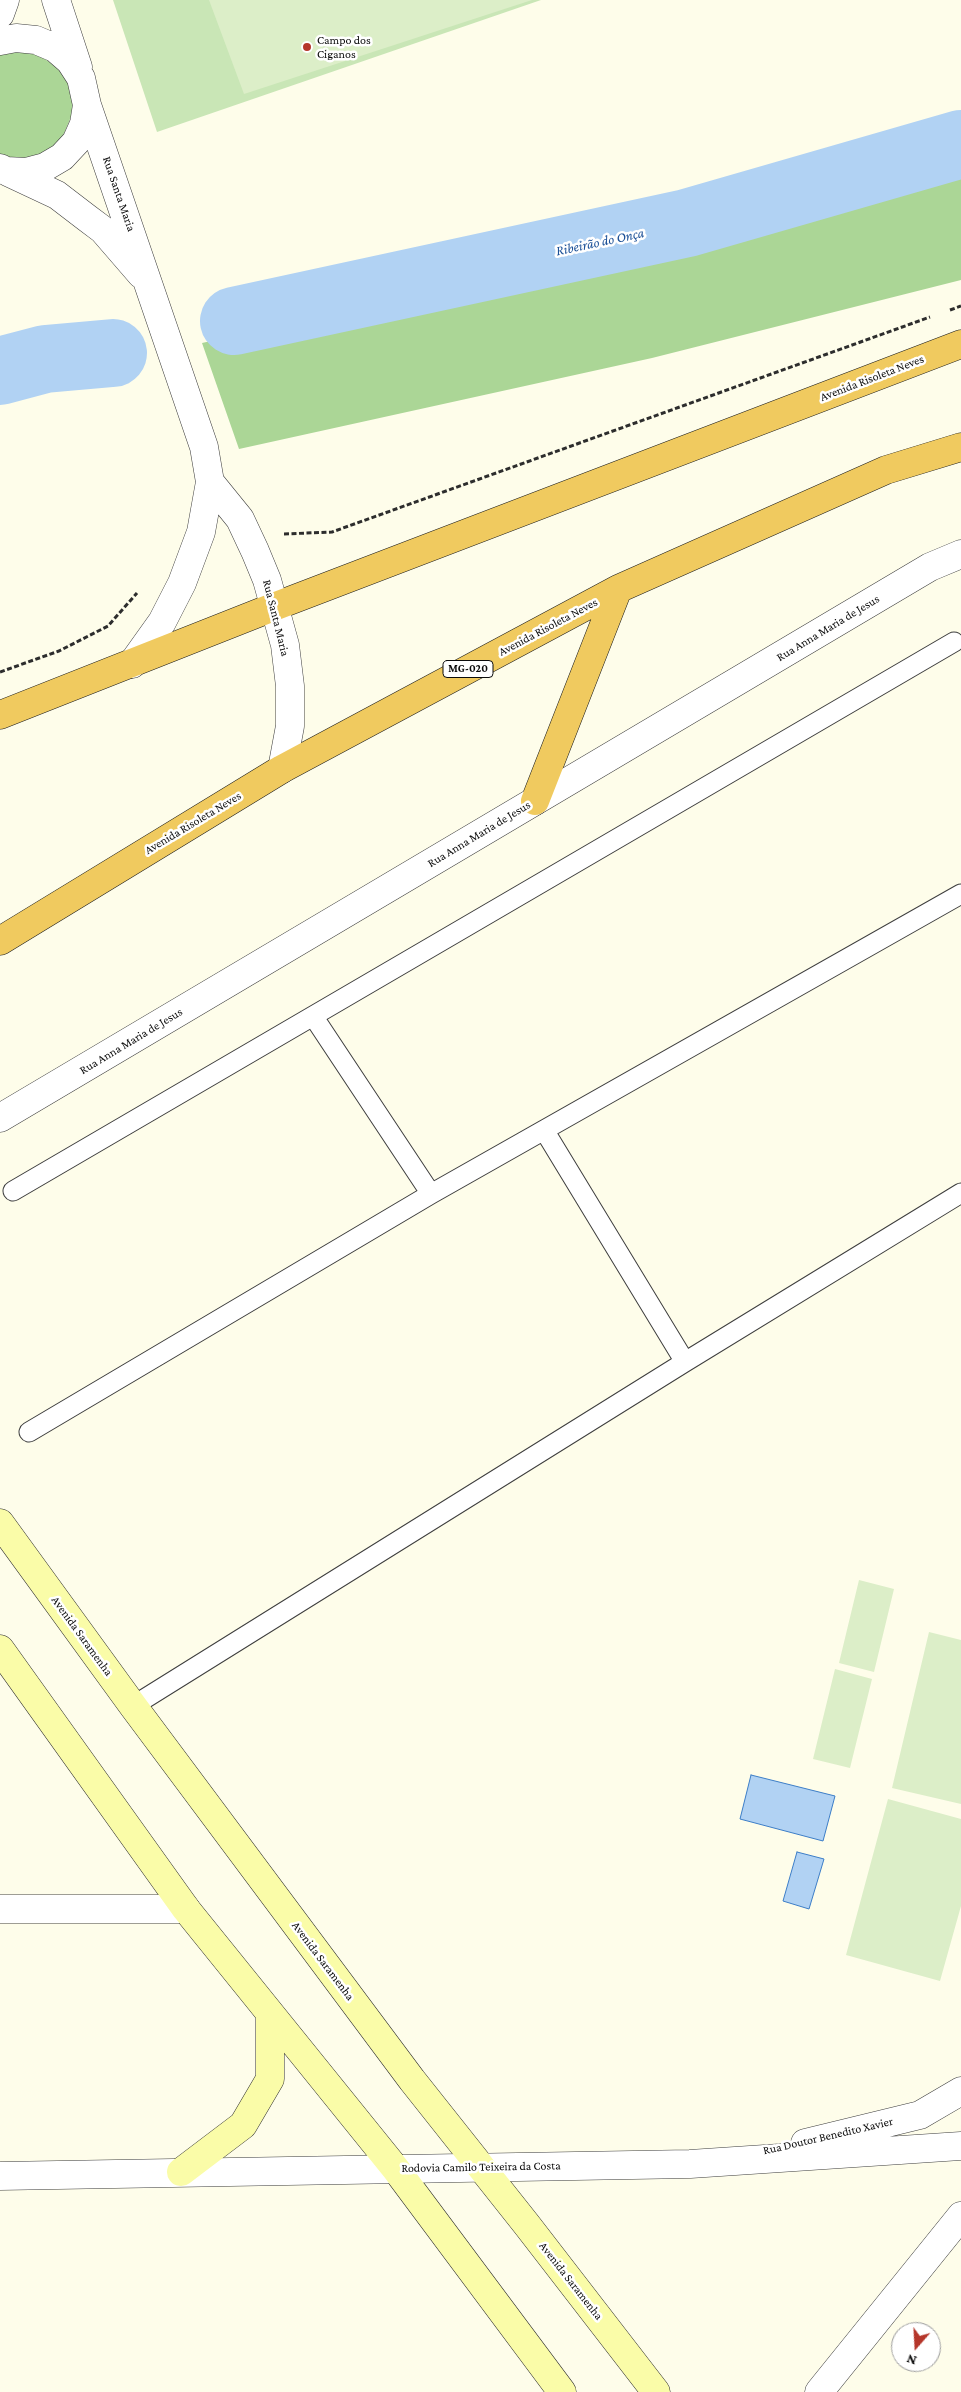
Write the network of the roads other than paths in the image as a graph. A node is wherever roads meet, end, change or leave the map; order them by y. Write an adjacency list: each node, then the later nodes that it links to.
1 (5, 0): 3 (street)
2 (56, 0): 5 (street)
3 (0, 14)
4 (0, 41): 5 (street)
5 (82, 78): 6 (street)
6 (87, 104): 7 (street); 8 (street, Rua Santa Maria)
7 (3, 170): 8 (street, Rua Santa Maria)
8 (153, 295): 11 (street, Rua Santa Maria)
9 (961, 344): 14 (highway, Avenida Risoleta Neves)
10 (961, 447): 13 (highway, Avenida Risoleta Neves / MG-020)
11 (210, 482): 14 (street, Rua Santa Maria); 16 (street, Rua Santa Maria)
12 (961, 554): 19 (street, Rua Anna Maria de Jesus)
13 (618, 589): 18 (highway, Avenida Risoleta Neves / MG-020); 19 (highway)
14 (276, 606): 16 (highway, Avenida Risoleta Neves); 18 (street, Rua Santa Maria)
15 (954, 642): 22 (lane)
16 (132, 664): 17 (highway, Avenida Risoleta Neves)
17 (0, 715)
18 (282, 769): 21 (highway, Avenida Risoleta Neves / MG-020)
19 (535, 801): 23 (street, Rua Anna Maria de Jesus)
20 (961, 894): 24 (lane)
21 (0, 941)
22 (313, 1016): 25 (lane); 27 (lane)
23 (0, 1118)
24 (544, 1130): 27 (lane); 28 (lane)
25 (13, 1191)
26 (961, 1193): 28 (lane)
27 (431, 1194): 29 (lane)
28 (685, 1362): 32 (lane)
29 (29, 1432)
30 (0, 1523): 32 (main road, Avenida Saramenha)
31 (0, 1648): 34 (main road)
32 (133, 1706): 40 (main road, Avenida Saramenha)
33 (0, 1909): 34 (street)
34 (186, 1910): 35 (main road)
35 (270, 2016): 39 (main road); 41 (main road)
36 (961, 2091): 38 (street, Rua Doutor Benedito Xavier)
37 (961, 2146): 38 (street, Rodovia Camilo Teixeira da Costa)
38 (690, 2164): 40 (street, Rodovia Camilo Teixeira da Costa)
39 (395, 2168): 40 (street, Rodovia Camilo Teixeira da Costa); 41 (street, Rodovia Camilo Teixeira da Costa); 44 (main road)
40 (482, 2168): 45 (main road, Avenida Saramenha)
41 (181, 2172): 42 (street, Rodovia Camilo Teixeira da Costa)
42 (0, 2176)
43 (961, 2216): 46 (street)
44 (562, 2392)
45 (656, 2392)
46 (819, 2392)

